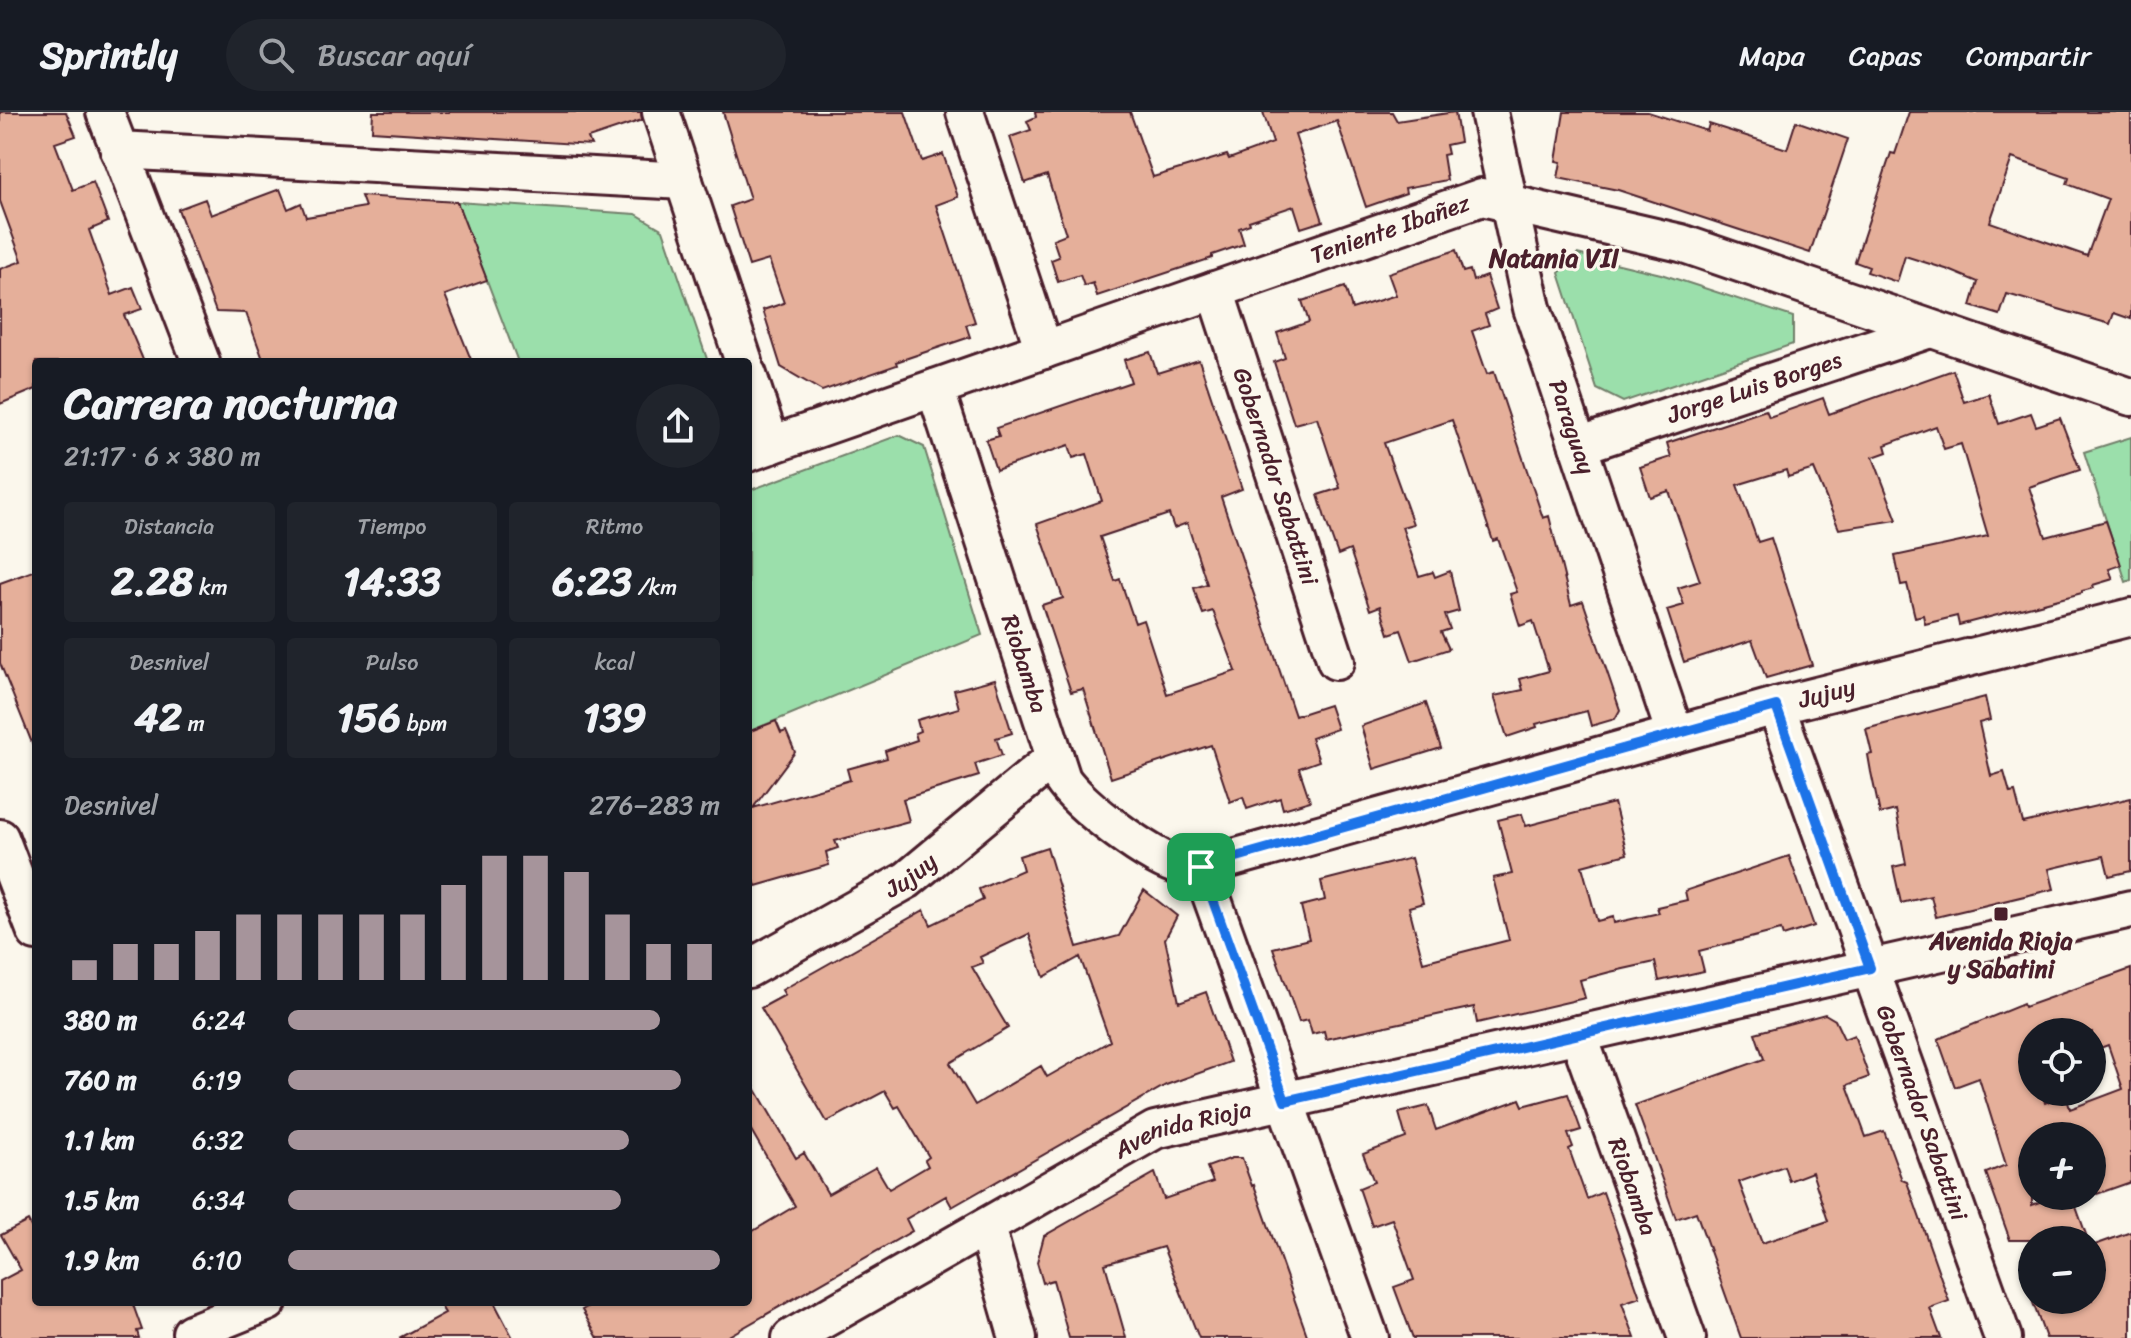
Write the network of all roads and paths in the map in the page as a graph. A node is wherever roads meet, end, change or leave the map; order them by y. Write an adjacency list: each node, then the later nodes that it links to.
1 (105, 112): 5 (street)
2 (661, 112): 6 (street)
3 (965, 112): 10 (street)
4 (1489, 112): 7 (street, Paraguay)
5 (119, 150): 6 (street); 11 (street)
6 (684, 181): 12 (street)
7 (1509, 203): 8 (street, Teniente Ibañez); 9 (street, Teniente Ibañez); 16 (street, Paraguay)
8 (1215, 290): 10 (street, Teniente Ibañez); 19 (street, Gobernador Sabattini)
9 (1930, 329): 14 (street, Teniente Ibañez); 16 (street, Jorge Luis Borges)
10 (1044, 350): 13 (street, Teniente Ibañez)
11 (199, 358)
12 (743, 358)
13 (935, 388): 17 (street, Teniente Ibañez); 22 (street, Riobamba)
14 (2131, 397)
15 (752, 400): 17 (street)
16 (1578, 446): 21 (street, Paraguay)
17 (760, 449)
18 (2131, 617): 20 (street, Jujuy)
19 (1336, 661)
20 (1776, 706): 21 (street, Jujuy); 28 (street, Gobernador Sabattini)
21 (1675, 734): 24 (street, Jujuy)
22 (1055, 757): 24 (street, Riobamba); 27 (street, Jujuy)
23 (0, 838): 26 (street)
24 (1201, 867): 30 (street)
25 (2131, 909): 28 (street, Avenida Rioja)
26 (32, 922)
27 (752, 967)
28 (1870, 968): 29 (street, Avenida Rioja); 38 (street, Gobernador Sabattini)
29 (1578, 1034): 30 (street, Avenida Rioja); 37 (street, Riobamba)
30 (1285, 1101): 31 (street, Avenida Rioja); 36 (street)
31 (986, 1227): 34 (street, Avenida Rioja); 35 (street)
32 (253, 1306): 33 (street)
33 (187, 1324)
34 (791, 1338)
35 (1018, 1338)
36 (1370, 1338)
37 (1687, 1338)
38 (2003, 1338)

